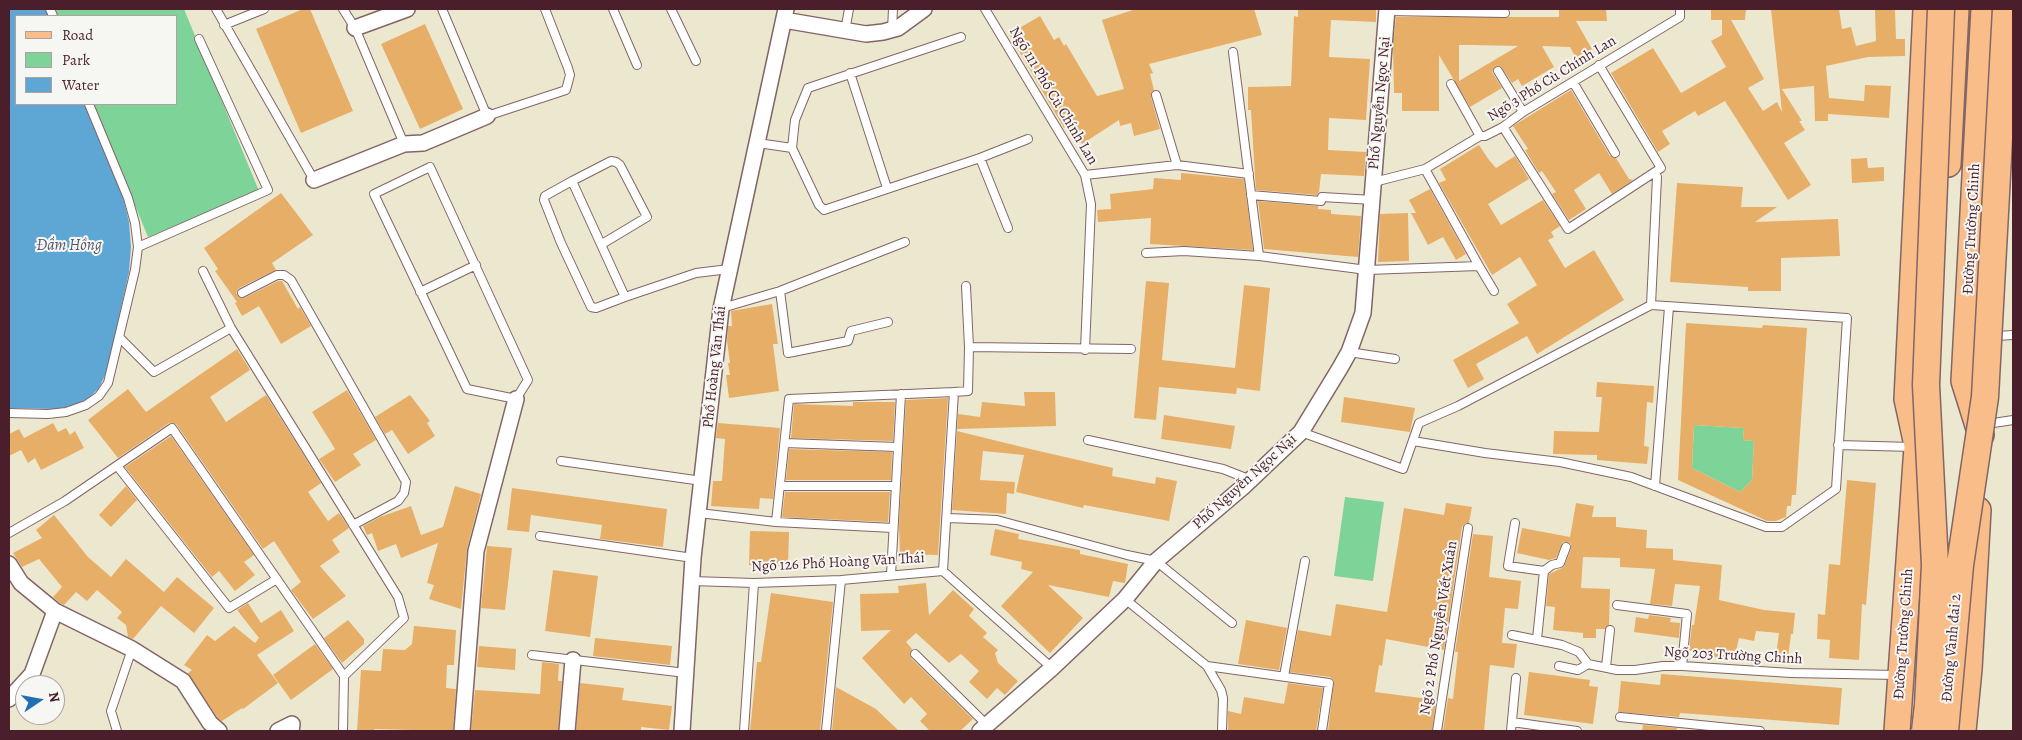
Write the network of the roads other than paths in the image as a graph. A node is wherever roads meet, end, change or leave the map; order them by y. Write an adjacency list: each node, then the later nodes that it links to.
1 (216, 9): 23 (lane)
2 (264, 9): 20 (lane)
3 (343, 9): 24 (lane)
4 (406, 9): 24 (street)
5 (442, 9): 41 (lane)
6 (545, 9): 41 (lane)
7 (613, 9): 32 (lane)
8 (671, 9): 31 (lane)
9 (850, 9): 26 (lane)
10 (893, 9): 25 (lane)
11 (924, 9): 25 (street)
12 (985, 9): 53 (lane, Ngõ 111 Phố Cù Chính Lan)
13 (1680, 9): 33 (lane, Ngõ 3 Phố Cù Chính Lan)
14 (1926, 9): 102 (main road, Đường Trường Chinh)
15 (1941, 9): 124 (highway, bridge)
16 (1956, 9): 102 (main road, Đường Trường Chinh)
17 (1984, 9): 96 (main road, Đường Trường Chinh)
18 (2006, 9): 124 (highway, bridge)
19 (1387, 10): 21 (lane); 57 (street, Phố Nguyễn Ngọc Nại)
20 (250, 11): 23 (lane)
21 (1505, 13)
22 (785, 14): 26 (street); 45 (street, Phố Hoàng Văn Thái)
23 (224, 25): 55 (lane)
24 (355, 28): 46 (lane)
25 (892, 30): 26 (street)
26 (845, 31)
27 (961, 37): 35 (lane)
28 (198, 39): 64 (lane)
29 (2013, 41): 83 (main road, Đường Trường Chinh)
30 (1232, 52): 52 (lane)
31 (696, 61)
32 (637, 65)
33 (1599, 65): 36 (lane, Ngõ 3 Phố Cù Chính Lan); 42 (lane)
34 (1498, 71): 40 (lane)
35 (850, 73): 47 (lane); 58 (lane)
36 (1573, 82): 40 (lane, Ngõ 3 Phố Cù Chính Lan); 48 (lane)
37 (1451, 84): 43 (lane)
38 (1156, 95): 50 (lane)
39 (89, 105): 64 (lane)
40 (1523, 112): 42 (lane, Ngõ 3 Phố Cù Chính Lan)
41 (487, 116): 46 (street)
42 (1503, 127): 43 (lane, Ngõ 3 Phố Cù Chính Lan)
43 (1480, 136): 51 (lane, Ngõ 3 Phố Cù Chính Lan)
44 (1028, 139): 49 (lane)
45 (758, 143): 47 (lane); 69 (street, Phố Hoàng Văn Thái)
46 (404, 144): 55 (street)
47 (792, 148): 58 (lane)
48 (1615, 153)
49 (980, 158): 58 (lane); 61 (lane)
50 (1177, 165): 52 (lane); 53 (lane)
51 (1425, 169): 57 (lane, Ngõ 3 Phố Cù Chính Lan); 68 (lane)
52 (1248, 174): 59 (lane)
53 (1085, 175): 87 (lane, Ngõ 111 Phố Cù Chính Lan)
54 (1657, 177): 78 (lane)
55 (314, 180)
56 (572, 181): 63 (lane); 63 (lane); 77 (lane)
57 (1374, 182): 60 (street, Phố Nguyễn Ngọc Nại)
58 (887, 188)
59 (1251, 195): 60 (lane); 66 (lane)
60 (1373, 200): 70 (street, Phố Nguyễn Ngọc Nại)
61 (1008, 228)
62 (905, 242): 73 (lane)
63 (602, 244): 77 (lane)
64 (138, 247): 84 (lane)
65 (1146, 253): 66 (lane)
66 (1259, 256): 70 (lane)
67 (476, 265): 75 (lane); 75 (lane); 92 (lane)
68 (1479, 266): 70 (lane); 74 (lane)
69 (729, 269): 77 (lane); 80 (street, Phố Hoàng Văn Thái)
70 (1367, 270): 88 (street, Phố Nguyễn Ngọc Nại)
71 (203, 271): 82 (lane)
72 (966, 286): 85 (lane)
73 (780, 291): 80 (lane); 81 (lane)
74 (1494, 291)
75 (420, 292): 92 (lane)
76 (242, 293): 114 (lane)
77 (624, 297)
78 (1651, 305): 79 (lane); 98 (lane)
79 (1669, 307): 100 (lane); 109 (lane)
80 (721, 309): 106 (street, Phố Hoàng Văn Thái)
81 (888, 322)
82 (231, 328): 84 (lane); 114 (lane)
83 (2005, 335): 96 (main road, Đường Trường Chinh)
84 (119, 337): 93 (lane)
85 (969, 347): 87 (lane); 90 (lane)
86 (1131, 349): 87 (lane)
87 (1085, 350)
88 (1349, 352): 89 (lane); 95 (street, Phố Nguyễn Ngọc Nại)
89 (1395, 359)
90 (954, 392): 91 (lane); 111 (lane, Ngõ 126 Phố Hoàng Văn Thái)
91 (901, 394): 99 (lane); 101 (lane)
92 (516, 399): 165 (street)
93 (9, 413)
94 (2013, 420): 96 (lane)
95 (1302, 432): 98 (lane); 105 (street, Phố Nguyễn Ngọc Nại)
96 (1986, 435): 143 (main road, Đường Trường Chinh)
97 (1088, 440): 105 (lane)
98 (1413, 440): 109 (lane)
99 (785, 443): 101 (lane); 107 (lane)
100 (1838, 445): 102 (lane); 109 (lane)
101 (897, 447): 108 (lane)
102 (1917, 447): 140 (main road, Đường Trường Chinh)
103 (561, 461): 106 (lane)
104 (118, 467): 117 (lane); 128 (lane); 128 (lane)
105 (1250, 480): 121 (street, Phố Nguyễn Ngọc Nại)
106 (702, 481): 110 (street, Phố Hoàng Văn Thái)
107 (780, 486): 108 (lane); 112 (lane)
108 (894, 486): 115 (lane)
109 (1655, 486)
110 (699, 513): 112 (lane); 120 (street, Phố Hoàng Văn Thái)
111 (948, 518): 121 (lane); 125 (lane, Ngõ 126 Phố Hoàng Văn Thái)
112 (776, 522): 115 (lane)
113 (1515, 522): 126 (lane)
114 (353, 524): 152 (lane)
115 (892, 528): 127 (lane)
116 (1468, 528): 172 (lane, Ngõ 2 Phố Nguyễn Viết Xuân)
117 (9, 533)
118 (540, 536): 120 (lane)
119 (1566, 547): 126 (lane)
120 (693, 558): 130 (street, Phố Hoàng Văn Thái)
121 (1156, 561): 132 (street, Phố Nguyễn Ngọc Nại); 135 (lane)
122 (1305, 561): 153 (lane)
123 (9, 564): 134 (street)
124 (1948, 565): 177 (highway, Đường Vành đai 2, bridge); 178 (highway, Đường Vành đai 2, bridge)
125 (943, 571): 127 (lane, Ngõ 126 Phố Hoàng Văn Thái); 150 (lane)
126 (1544, 571): 138 (lane)
127 (890, 576): 129 (lane, Ngõ 126 Phố Hoàng Văn Thái)
128 (277, 579): 152 (lane)
129 (841, 580): 131 (lane, Ngõ 126 Phố Hoàng Văn Thái); 169 (lane)
130 (692, 581): 131 (lane, Ngõ 126 Phố Hoàng Văn Thái); 151 (street, Phố Hoàng Văn Thái)
131 (754, 583): 168 (lane)
132 (1125, 599): 146 (lane); 150 (street, Phố Nguyễn Ngọc Nại)
133 (1617, 605): 148 (lane)
134 (55, 611): 139 (street); 156 (street)
135 (1232, 623)
136 (1610, 630): 149 (lane)
137 (1512, 635): 138 (lane)
138 (1537, 639): 145 (lane)
139 (132, 649): 160 (lane); 161 (street)
140 (1903, 650): 143 (main road); 154 (main road, Đường Trường Chinh)
141 (915, 654): 159 (lane)
142 (532, 655): 144 (lane)
143 (1970, 657): 179 (main road, Đường Trường Chinh)
144 (573, 660): 151 (lane); 166 (street)
145 (1588, 664): 147 (lane); 149 (lane, Ngõ 203 Trường Chinh)
146 (1207, 666): 153 (lane); 170 (lane)
147 (1559, 666)
148 (1682, 666): 149 (lane, Ngõ 203 Trường Chinh); 154 (lane, Ngõ 203 Trường Chinh)
149 (1606, 667)
150 (1052, 668): 159 (street, Phố Nguyễn Ngọc Nại)
151 (686, 673): 167 (street, Phố Hoàng Văn Thái)
152 (344, 676): 164 (lane)
153 (1284, 676): 171 (lane)
154 (1902, 676): 176 (main road, Đường Trường Chinh)
155 (1516, 678): 158 (lane)
156 (9, 699)
157 (1620, 717): 175 (lane)
158 (1512, 722): 173 (lane); 174 (lane)
159 (983, 728)
160 (117, 731)
161 (219, 731)
162 (278, 731): 163 (street)
163 (291, 731)
164 (342, 731)
165 (462, 731)
166 (567, 731)
167 (682, 731)
168 (744, 731)
169 (826, 731)
170 (1222, 731)
171 (1322, 731)
172 (1437, 731)
173 (1511, 731)
174 (1577, 731)
175 (1760, 731)
176 (1897, 731)
177 (1925, 731)
178 (1945, 731)
179 (1963, 731)

